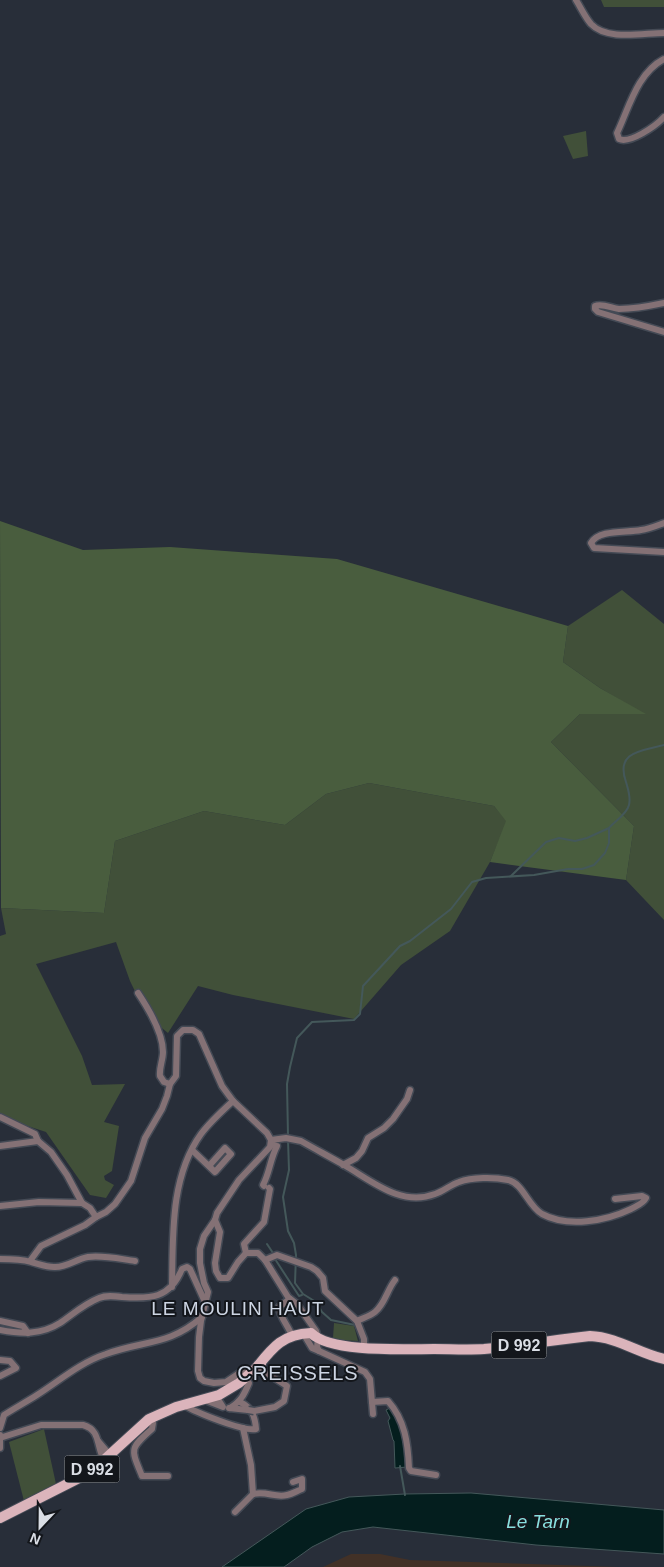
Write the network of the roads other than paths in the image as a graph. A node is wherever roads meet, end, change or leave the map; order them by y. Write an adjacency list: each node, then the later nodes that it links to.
1 (576, 0): 2 (street)
2 (664, 33)
3 (664, 59): 4 (street)
4 (664, 117)
5 (664, 303): 6 (street)
6 (664, 332)
7 (664, 523): 8 (street)
8 (664, 552)
9 (138, 993): 10 (street)
10 (170, 1084): 12 (street); 23 (street)
11 (410, 1090): 18 (street)
12 (232, 1102): 15 (street); 17 (street)
13 (0, 1117): 14 (street)
14 (38, 1141): 16 (street); 21 (street)
15 (271, 1142): 18 (street); 24 (street); 25 (street)
16 (0, 1146)
17 (192, 1150): 19 (street); 31 (street)
18 (343, 1164): 20 (street)
19 (209, 1166)
20 (615, 1199)
21 (82, 1203): 22 (street); 23 (street)
22 (0, 1206)
23 (96, 1217): 29 (street)
24 (215, 1220): 25 (street); 33 (street)
25 (246, 1253): 27 (street)
26 (0, 1259): 29 (street)
27 (265, 1260): 32 (street); 36 (street)
28 (135, 1261): 29 (street)
29 (30, 1262)
30 (395, 1280): 36 (street)
31 (172, 1286): 33 (street); 38 (street)
32 (290, 1299): 39 (street); 39 (street)
33 (205, 1302): 34 (street)
34 (202, 1317): 44 (street); 55 (street)
35 (0, 1321): 38 (street)
36 (357, 1322): 40 (street)
37 (0, 1330): 38 (street)
38 (28, 1333)
39 (306, 1337): 40 (main road, D 992); 41 (street); 41 (street); 44 (main road, D 992)
40 (364, 1348): 42 (main road, D 992)
41 (319, 1351): 49 (street)
42 (664, 1359)
43 (0, 1360): 45 (street)
44 (251, 1372): 46 (main road, D 992); 48 (street); 51 (street)
45 (0, 1376)
46 (216, 1396): 47 (main road, D 992); 51 (street)
47 (205, 1400): 50 (main road, D 992); 51 (street)
48 (240, 1402): 51 (street); 54 (street)
49 (372, 1402): 52 (street); 60 (street)
50 (180, 1406): 53 (main road, D 992); 54 (street)
51 (226, 1407)
52 (373, 1414)
53 (149, 1419): 59 (main road, D 992); 61 (street)
54 (243, 1428): 63 (street)
55 (0, 1429): 56 (street)
56 (18, 1431): 57 (street); 59 (street)
57 (0, 1437): 58 (street)
58 (0, 1448)
59 (107, 1457): 65 (main road, D 992)
60 (436, 1475)
61 (168, 1476)
62 (293, 1482): 63 (street)
63 (253, 1494): 64 (street)
64 (235, 1512)
65 (0, 1518)

